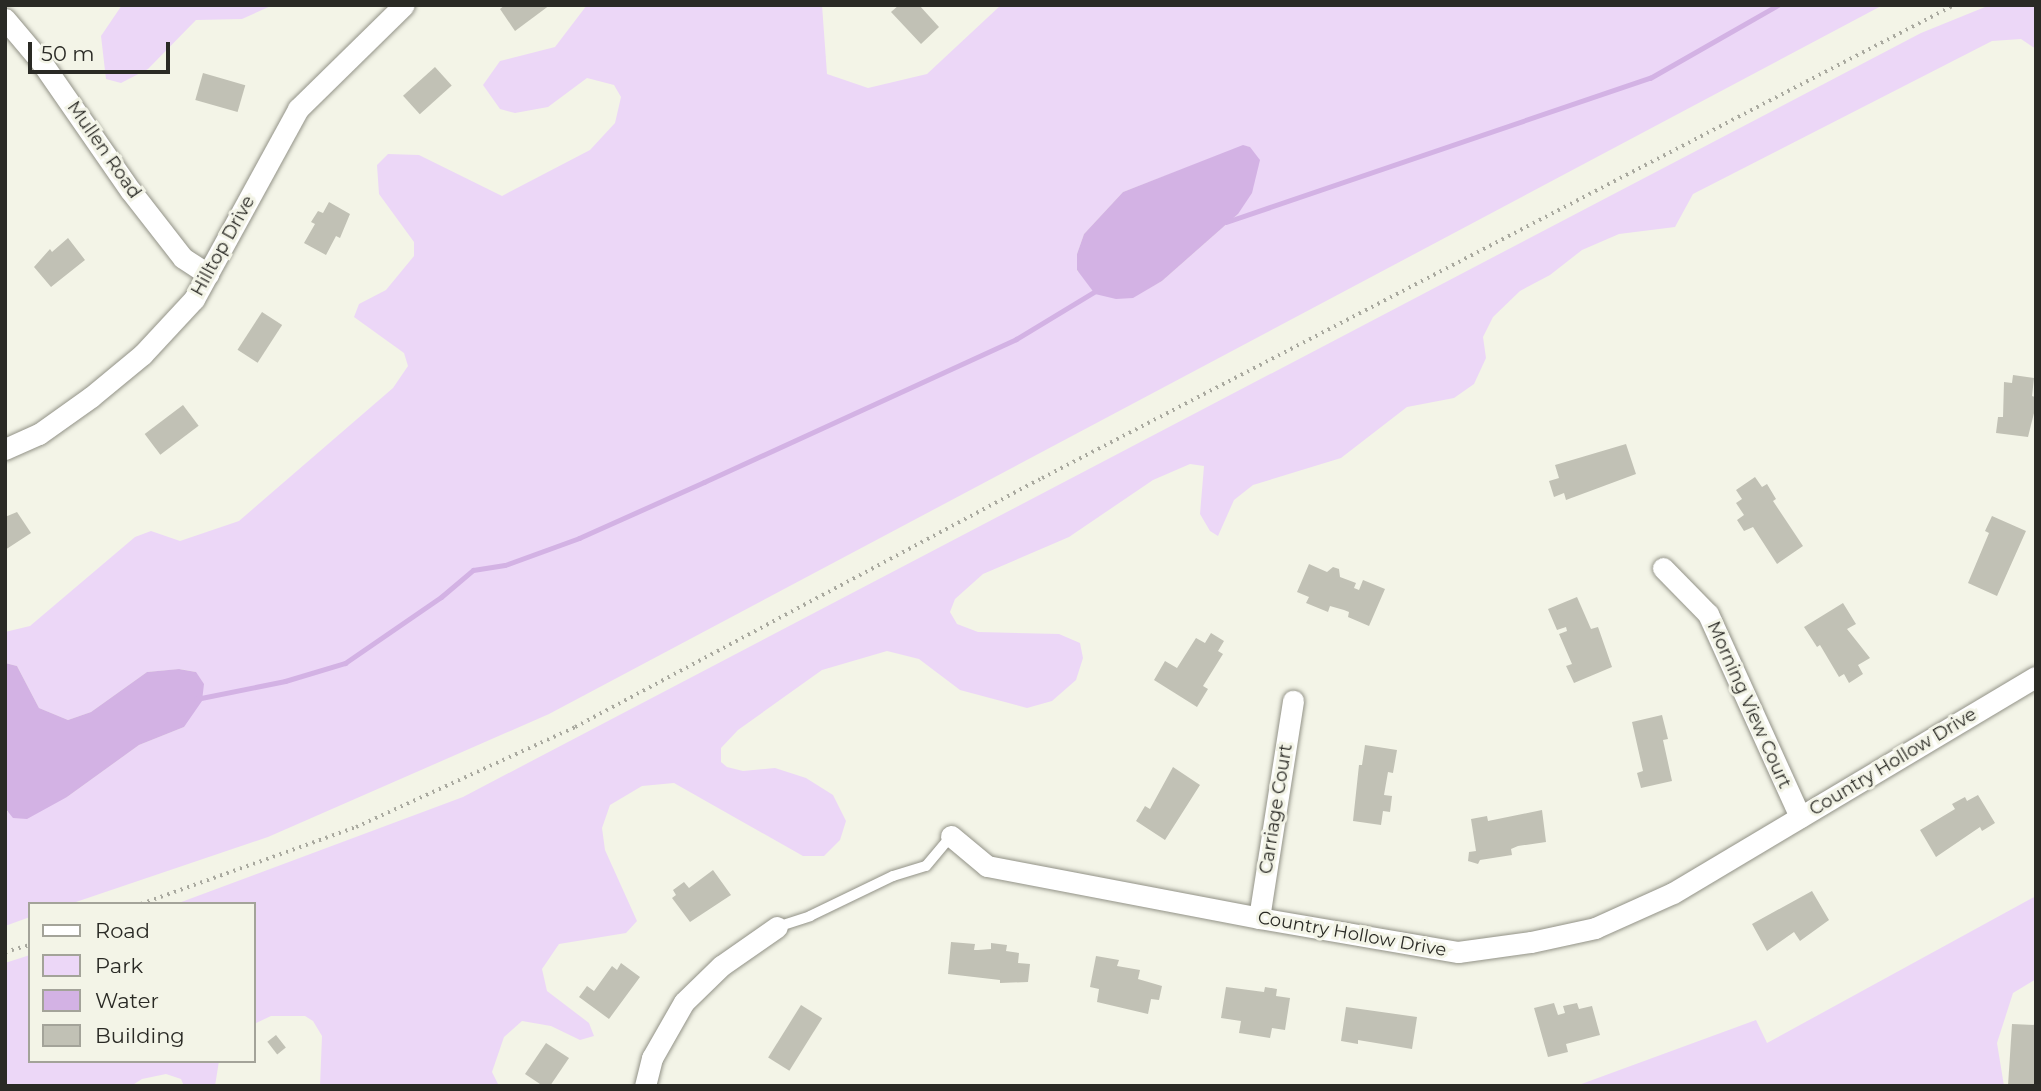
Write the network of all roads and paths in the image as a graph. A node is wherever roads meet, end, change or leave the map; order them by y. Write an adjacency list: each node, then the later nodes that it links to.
1 (404, 5): 4 (street, Hilltop Drive)
2 (1954, 5): 11 (path)
3 (5, 19): 4 (street, Mullen Road)
4 (208, 274): 5 (street, Hilltop Drive)
5 (5, 449)
6 (1662, 568): 9 (street, Morning View Court)
7 (2036, 677): 9 (street, Country Hollow Drive)
8 (1293, 701): 12 (street, Carriage Court)
9 (1800, 817): 12 (street, Country Hollow Drive)
10 (951, 836): 12 (street, Country Hollow Drive); 13 (lane)
11 (147, 902)
12 (1259, 918)
13 (777, 927): 16 (street)
14 (28, 946): 15 (path)
15 (5, 952)
16 (645, 1086)

